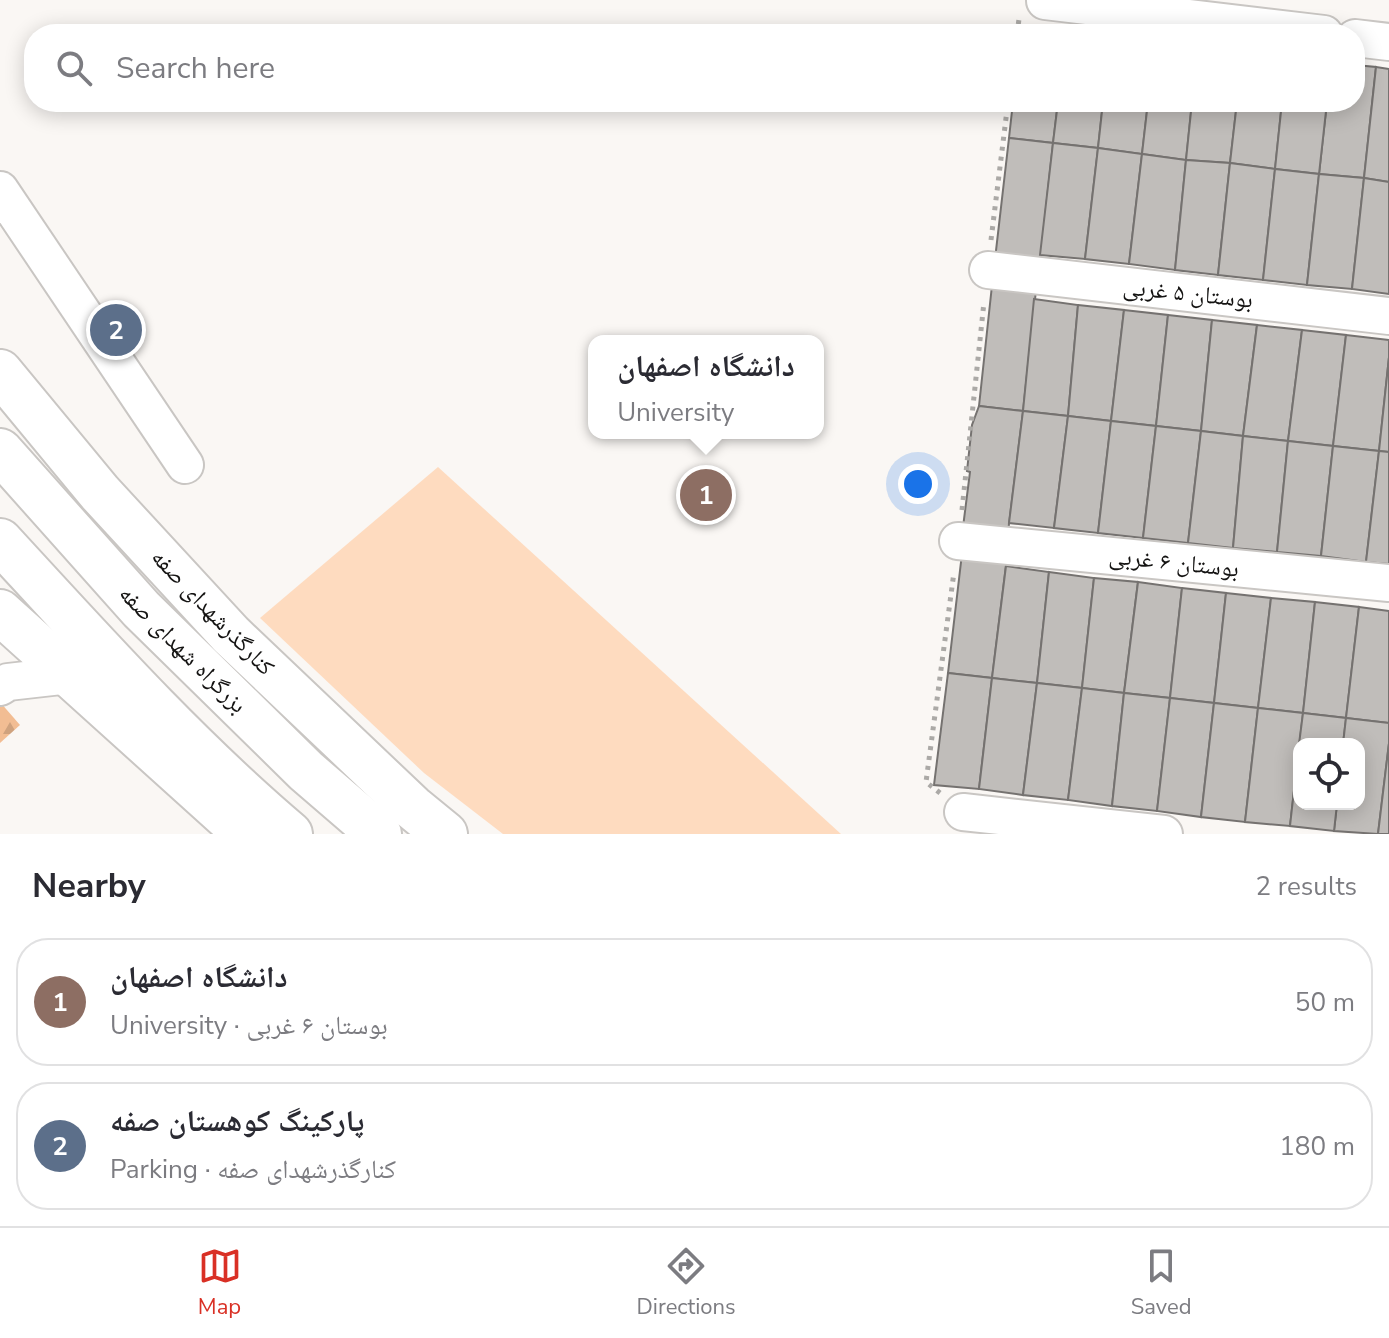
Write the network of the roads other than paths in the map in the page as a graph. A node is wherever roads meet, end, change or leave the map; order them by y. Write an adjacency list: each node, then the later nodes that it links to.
1 (1045, 0): 2 (street)
2 (1239, 24)
3 (1365, 39): 4 (street)
4 (1389, 42)
5 (0, 190): 10 (street)
6 (988, 270): 7 (street, بوستان ۵ غربی)
7 (1389, 316)
8 (0, 372): 22 (main road, کنارگذرشهدای صفه)
9 (0, 451): 21 (main road, بزرگراه شهدای صفه)
10 (185, 465)
11 (0, 541): 20 (main road)
12 (958, 541): 13 (street, بوستان ۶ غربی)
13 (1389, 583)
14 (0, 612): 15 (main road)
15 (70, 675): 16 (street); 19 (main road)
16 (0, 687)
17 (963, 812): 18 (street)
18 (1143, 833)
19 (246, 834)
20 (290, 834)
21 (379, 834)
22 (445, 834)

